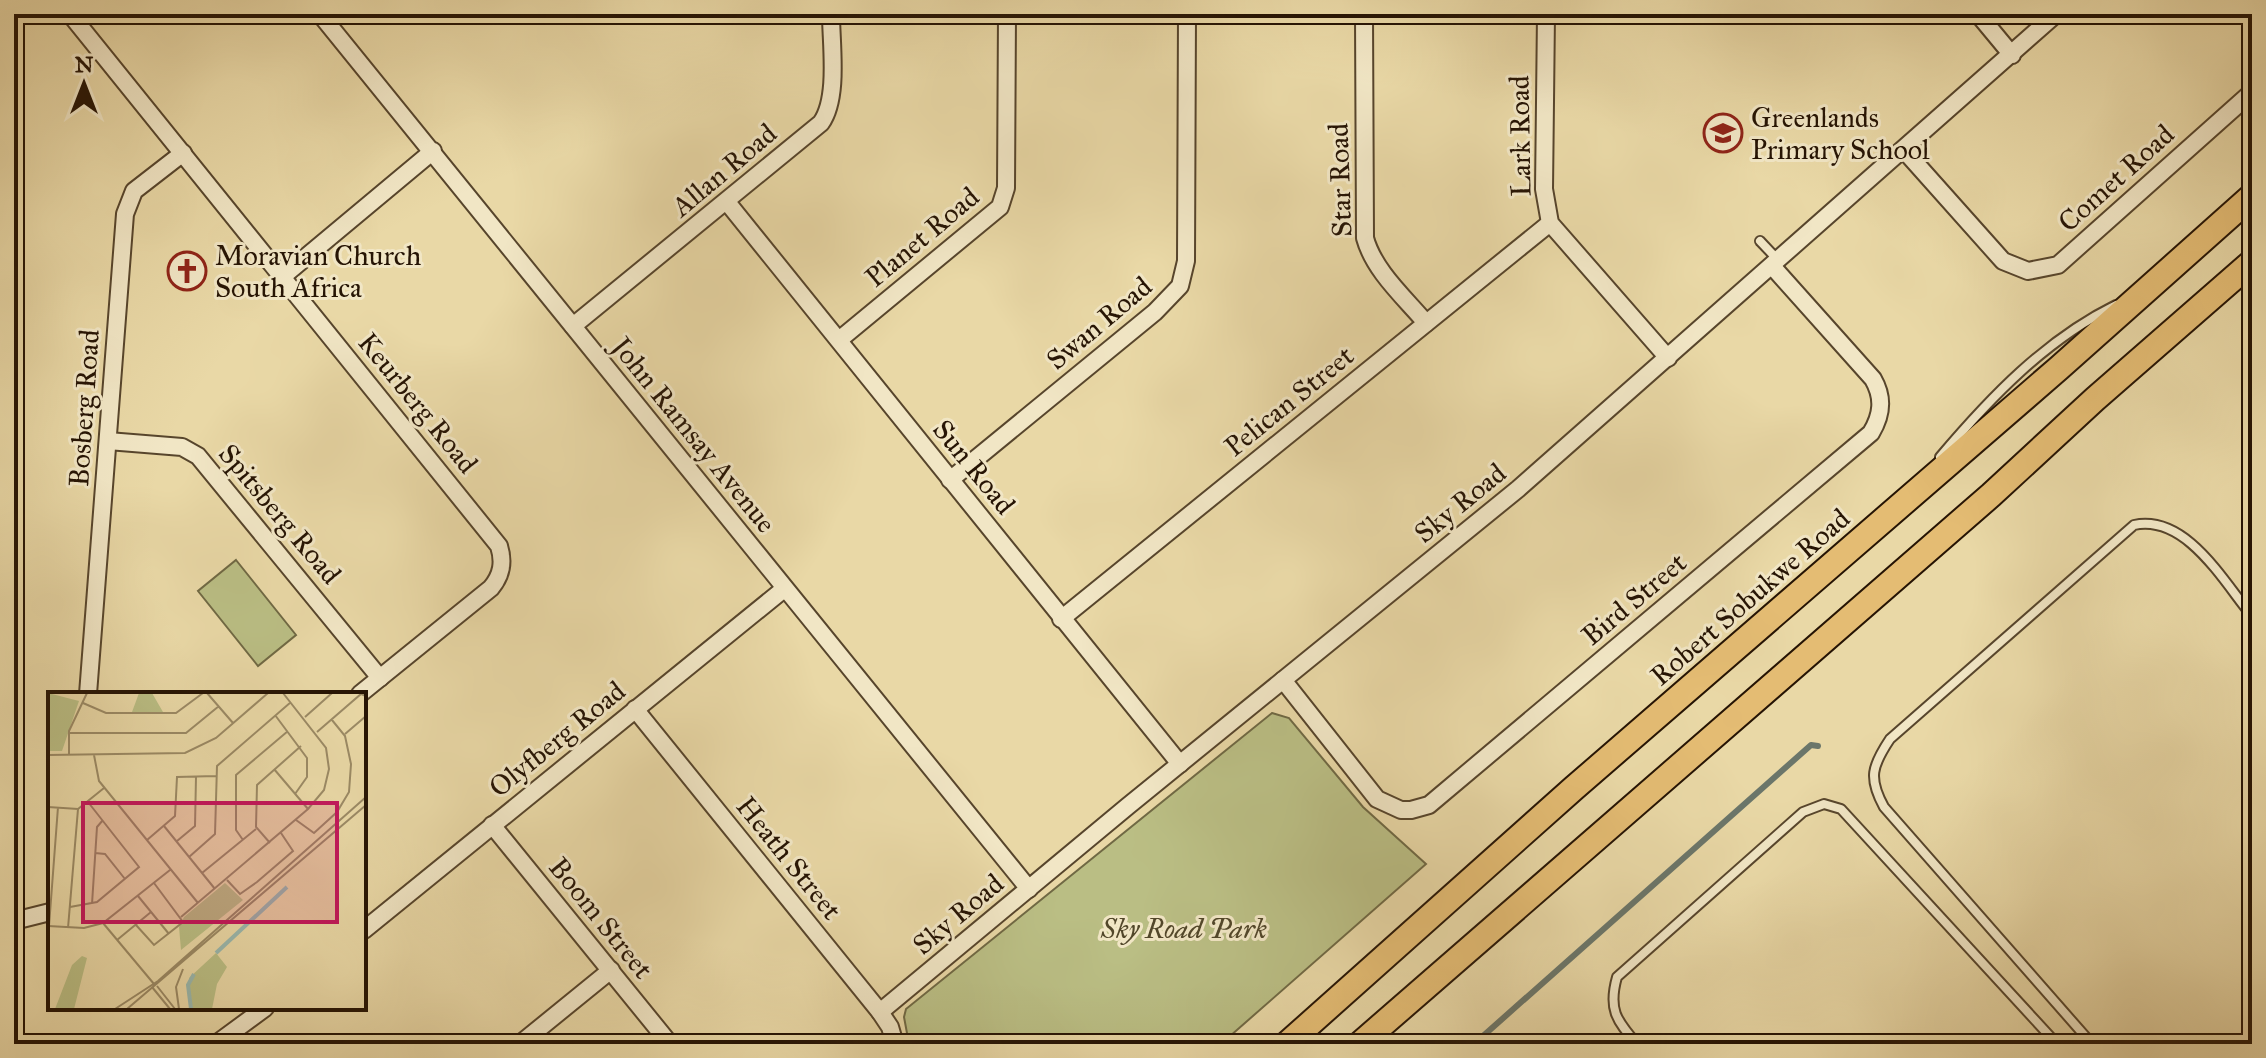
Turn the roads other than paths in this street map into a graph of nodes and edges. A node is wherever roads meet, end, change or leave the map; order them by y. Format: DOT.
graph roads {
  1 [pos="70,14"];
  2 [pos="320,14"];
  3 [pos="831,14"];
  4 [pos="1007,14"];
  5 [pos="1187,14"];
  6 [pos="1364,14"];
  7 [pos="1546,14"];
  8 [pos="1978,14"];
  9 [pos="2056,14"];
  10 [pos="2012,55"];
  11 [pos="2252,92"];
  12 [pos="1904,150"];
  13 [pos="433,151"];
  14 [pos="183,153"];
  15 [pos="2252,196"];
  16 [pos="727,202"];
  17 [pos="1550,223"];
  18 [pos="1760,241"];
  19 [pos="2252,262"];
  20 [pos="1775,263"];
  21 [pos="282,277"];
  22 [pos="1426,323"];
  23 [pos="573,326"];
  24 [pos="839,340"];
  25 [pos="1668,358"];
  26 [pos="108,441"];
  27 [pos="950,480"];
  28 [pos="784,589"];
  29 [pos="2252,616"];
  30 [pos="1061,619"];
  31 [pos="380,678"];
  32 [pos="1283,680"];
  33 [pos="88,692"];
  34 [pos="362,692"];
  35 [pos="635,709"];
  36 [pos="1180,764"];
  37 [pos="492,825"];
  38 [pos="1029,889"];
  39 [pos="48,912"];
  40 [pos="14,921"];
  41 [pos="370,925"];
  42 [pos="611,970"];
  43 [pos="262,1010"];
  44 [pos="880,1012"];
  45 [pos="216,1044"];
  46 [pos="520,1044"];
  47 [pos="670,1044"];
  48 [pos="895,1044"];
  49 [pos="1287,1044"];
  50 [pos="1360,1044"];
  51 [pos="1637,1044"];
  52 [pos="2057,1044"];
  53 [pos="2092,1044"];
  1 -- 14 [label="street, Keurberg Road"];
  2 -- 13 [label="street, John Ramsay Avenue"];
  3 -- 16 [label="street, Allan Road"];
  4 -- 24 [label="street, Planet Road"];
  5 -- 27 [label="street, Swan Road"];
  6 -- 22 [label="street, Star Road"];
  7 -- 17 [label="street, Lark Road"];
  8 -- 10 [label="street"];
  9 -- 10 [label="street, Sky Road"];
  10 -- 12 [label="street, Sky Road"];
  11 -- 12 [label="street, Comet Road"];
  12 -- 20 [label="street, Sky Road"];
  13 -- 21 [label="street"];
  13 -- 23 [label="street, John Ramsay Avenue"];
  14 -- 21 [label="street, Keurberg Road"];
  14 -- 26 [label="street, Bosberg Road"];
  15 -- 49 [label="main road, Robert Sobukwe Road"];
  16 -- 23 [label="street, Allan Road"];
  16 -- 24 [label="street, Sun Road"];
  17 -- 22 [label="street, Pelican Street"];
  17 -- 25 [label="street, Lark Road"];
  18 -- 20 [label="lane"];
  19 -- 50 [label="main road"];
  20 -- 25 [label="street, Sky Road"];
  20 -- 32 [label="street, Bird Street"];
  21 -- 31 [label="street, Keurberg Road"];
  22 -- 30 [label="street, Pelican Street"];
  23 -- 28 [label="street, John Ramsay Avenue"];
  24 -- 27 [label="street, Sun Road"];
  25 -- 32 [label="street, Sky Road"];
  26 -- 31 [label="street, Spitsberg Road"];
  26 -- 33 [label="street, Bosberg Road"];
  27 -- 30 [label="street, Sun Road"];
  28 -- 35 [label="street, Olyfberg Road"];
  28 -- 38 [label="street, John Ramsay Avenue"];
  29 -- 53 [label="lane"];
  30 -- 36 [label="street, Sun Road"];
  31 -- 34 [label="street, Keurberg Road"];
  32 -- 36 [label="street, Sky Road"];
  35 -- 37 [label="street, Olyfberg Road"];
  35 -- 44 [label="street, Heath Street"];
  36 -- 38 [label="street, Sky Road"];
  37 -- 41 [label="street, Olyfberg Road"];
  37 -- 42 [label="street, Boom Street"];
  38 -- 44 [label="street, Sky Road"];
  39 -- 40 [label="street"];
  42 -- 46 [label="street"];
  42 -- 47 [label="street, Boom Street"];
  43 -- 45 [label="street"];
  44 -- 48 [label="street, Heath Street"];
  51 -- 52 [label="lane"];
}
